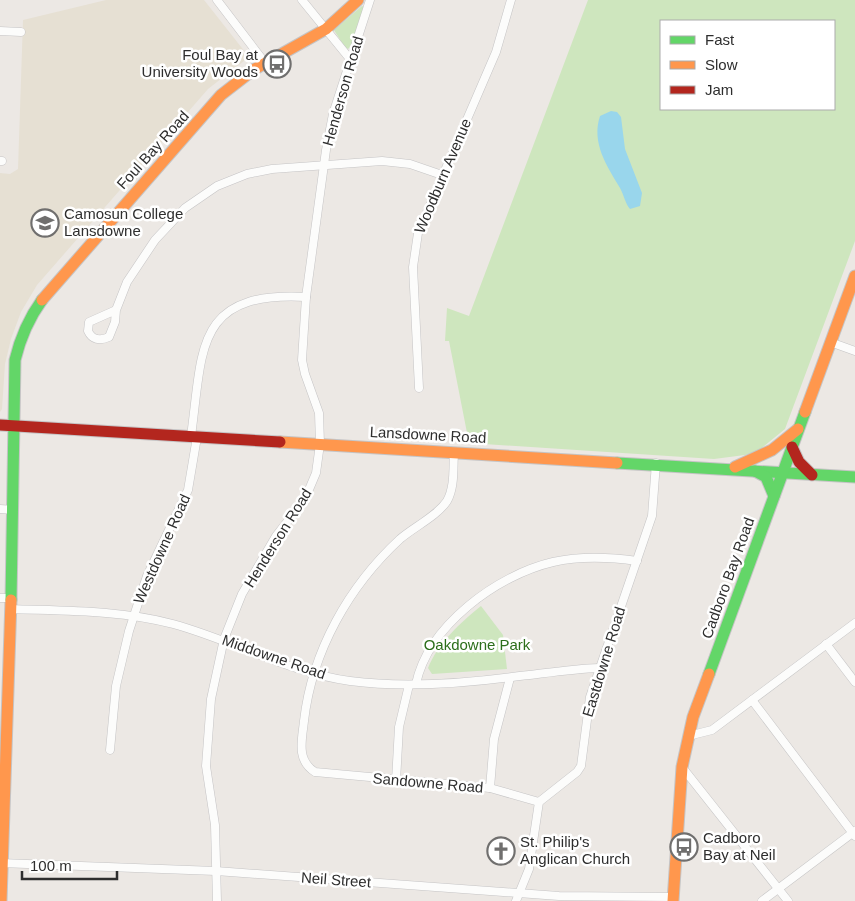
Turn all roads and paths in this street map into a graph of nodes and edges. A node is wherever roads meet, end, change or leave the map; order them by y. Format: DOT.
graph roads {
  1 [pos="217,0"];
  2 [pos="302,0"];
  3 [pos="358,0"];
  4 [pos="370,0"];
  5 [pos="511,0"];
  6 [pos="0,31"];
  7 [pos="326,31"];
  8 [pos="21,32"];
  9 [pos="350,59"];
  10 [pos="265,63"];
  11 [pos="324,166"];
  12 [pos="442,175"];
  13 [pos="855,276"];
  14 [pos="306,297"];
  15 [pos="116,310"];
  16 [pos="830,342"];
  17 [pos="855,351"];
  18 [pos="419,388"];
  19 [pos="0,425"];
  20 [pos="13,426"];
  21 [pos="799,428"];
  22 [pos="194,436"];
  23 [pos="320,444"];
  24 [pos="792,447"];
  25 [pos="454,452"];
  26 [pos="656,463"];
  27 [pos="732,468"];
  28 [pos="748,469"];
  29 [pos="783,473"];
  30 [pos="812,475"];
  31 [pos="855,477"];
  32 [pos="774,496"];
  33 [pos="0,509"];
  34 [pos="14,510"];
  35 [pos="637,561"];
  36 [pos="7,602"];
  37 [pos="133,616"];
  38 [pos="855,623"];
  39 [pos="224,639"];
  40 [pos="826,644"];
  41 [pos="599,668"];
  42 [pos="314,674"];
  43 [pos="510,678"];
  44 [pos="855,682"];
  45 [pos="412,685"];
  46 [pos="4,687"];
  47 [pos="752,700"];
  48 [pos="688,736"];
  49 [pos="110,750"];
  50 [pos="682,767"];
  51 [pos="3,775"];
  52 [pos="396,781"];
  53 [pos="490,788"];
  54 [pos="539,802"];
  55 [pos="854,834"];
  56 [pos="1,863"];
  57 [pos="216,871"];
  58 [pos="779,889"];
  59 [pos="518,897"];
  60 [pos="673,899"];
  61 [pos="1,901"];
  62 [pos="217,901"];
  63 [pos="762,901"];
  64 [pos="788,901"];
  1 -- 10 [label="street"];
  2 -- 7 [label="street"];
  3 -- 7 [label="main road, Foul Bay Road"];
  4 -- 9 [label="street, Henderson Road"];
  5 -- 12 [label="street, Woodburn Avenue"];
  6 -- 8 [label="street"];
  7 -- 9 [label="street"];
  7 -- 10 [label="main road, Foul Bay Road"];
  9 -- 11 [label="street, Henderson Road"];
  10 -- 20 [label="main road, Foul Bay Road"];
  11 -- 12 [label="street"];
  11 -- 14 [label="street, Henderson Road"];
  11 -- 15 [label="street"];
  12 -- 18 [label="street, Woodburn Avenue"];
  13 -- 16 [label="main road, Cadboro Bay Road"];
  14 -- 22 [label="street, Westdowne Road"];
  14 -- 23 [label="street, Henderson Road"];
  16 -- 17 [label="street"];
  16 -- 21 [label="main road, Cadboro Bay Road"];
  19 -- 20 [label="main road, Lansdowne Road"];
  20 -- 22 [label="main road, Lansdowne Road"];
  20 -- 34 [label="main road, Foul Bay Road"];
  21 -- 24 [label="main road, Cadboro Bay Road"];
  21 -- 27 [label="main road"];
  22 -- 23 [label="main road, Lansdowne Road"];
  22 -- 37 [label="street, Westdowne Road"];
  23 -- 25 [label="main road, Lansdowne Road"];
  23 -- 39 [label="street, Henderson Road"];
  24 -- 29 [label="main road, Cadboro Bay Road"];
  24 -- 30 [label="main road"];
  25 -- 26 [label="main road, Lansdowne Road"];
  25 -- 42 [label="street"];
  26 -- 27 [label="main road, Lansdowne Road"];
  26 -- 35 [label="street, Eastdowne Road"];
  27 -- 28 [label="main road, Lansdowne Road"];
  28 -- 29 [label="main road, Lansdowne Road"];
  28 -- 32 [label="main road"];
  29 -- 30 [label="main road, Lansdowne Road"];
  29 -- 32 [label="main road, Cadboro Bay Road"];
  30 -- 31 [label="main road, Lansdowne Road"];
  32 -- 48 [label="main road, Cadboro Bay Road"];
  33 -- 34 [label="street"];
  34 -- 36 [label="main road, Foul Bay Road"];
  35 -- 41 [label="street, Eastdowne Road"];
  35 -- 45 [label="street"];
  36 -- 37 [label="street, Middowne Road"];
  36 -- 46 [label="main road, Foul Bay Road"];
  37 -- 39 [label="street, Middowne Road"];
  37 -- 49 [label="street, Westdowne Road"];
  38 -- 40 [label="street"];
  39 -- 42 [label="street, Middowne Road"];
  39 -- 57 [label="street, Henderson Road"];
  40 -- 44 [label="street"];
  40 -- 47 [label="street"];
  41 -- 43 [label="street, Middowne Road"];
  41 -- 54 [label="street, Eastdowne Road"];
  42 -- 45 [label="street, Middowne Road"];
  42 -- 52 [label="street, Sandowne Road"];
  43 -- 45 [label="street, Middowne Road"];
  43 -- 53 [label="street"];
  45 -- 52 [label="street"];
  46 -- 51 [label="main road, Foul Bay Road"];
  47 -- 48 [label="street"];
  47 -- 55 [label="street"];
  48 -- 50 [label="main road, Cadboro Bay Road"];
  50 -- 58 [label="street"];
  50 -- 60 [label="main road, Cadboro Bay Road"];
  51 -- 56 [label="main road, Foul Bay Road"];
  52 -- 53 [label="street, Sandowne Road"];
  53 -- 54 [label="street, Sandowne Road"];
  54 -- 59 [label="street"];
  55 -- 58 [label="street"];
  56 -- 57 [label="street, Neil Street"];
  56 -- 61 [label="main road, Foul Bay Road"];
  57 -- 59 [label="street, Neil Street"];
  57 -- 62 [label="street, Henderson Road"];
  58 -- 63 [label="street"];
  58 -- 64 [label="street"];
  59 -- 60 [label="street, Neil Street"];
}
